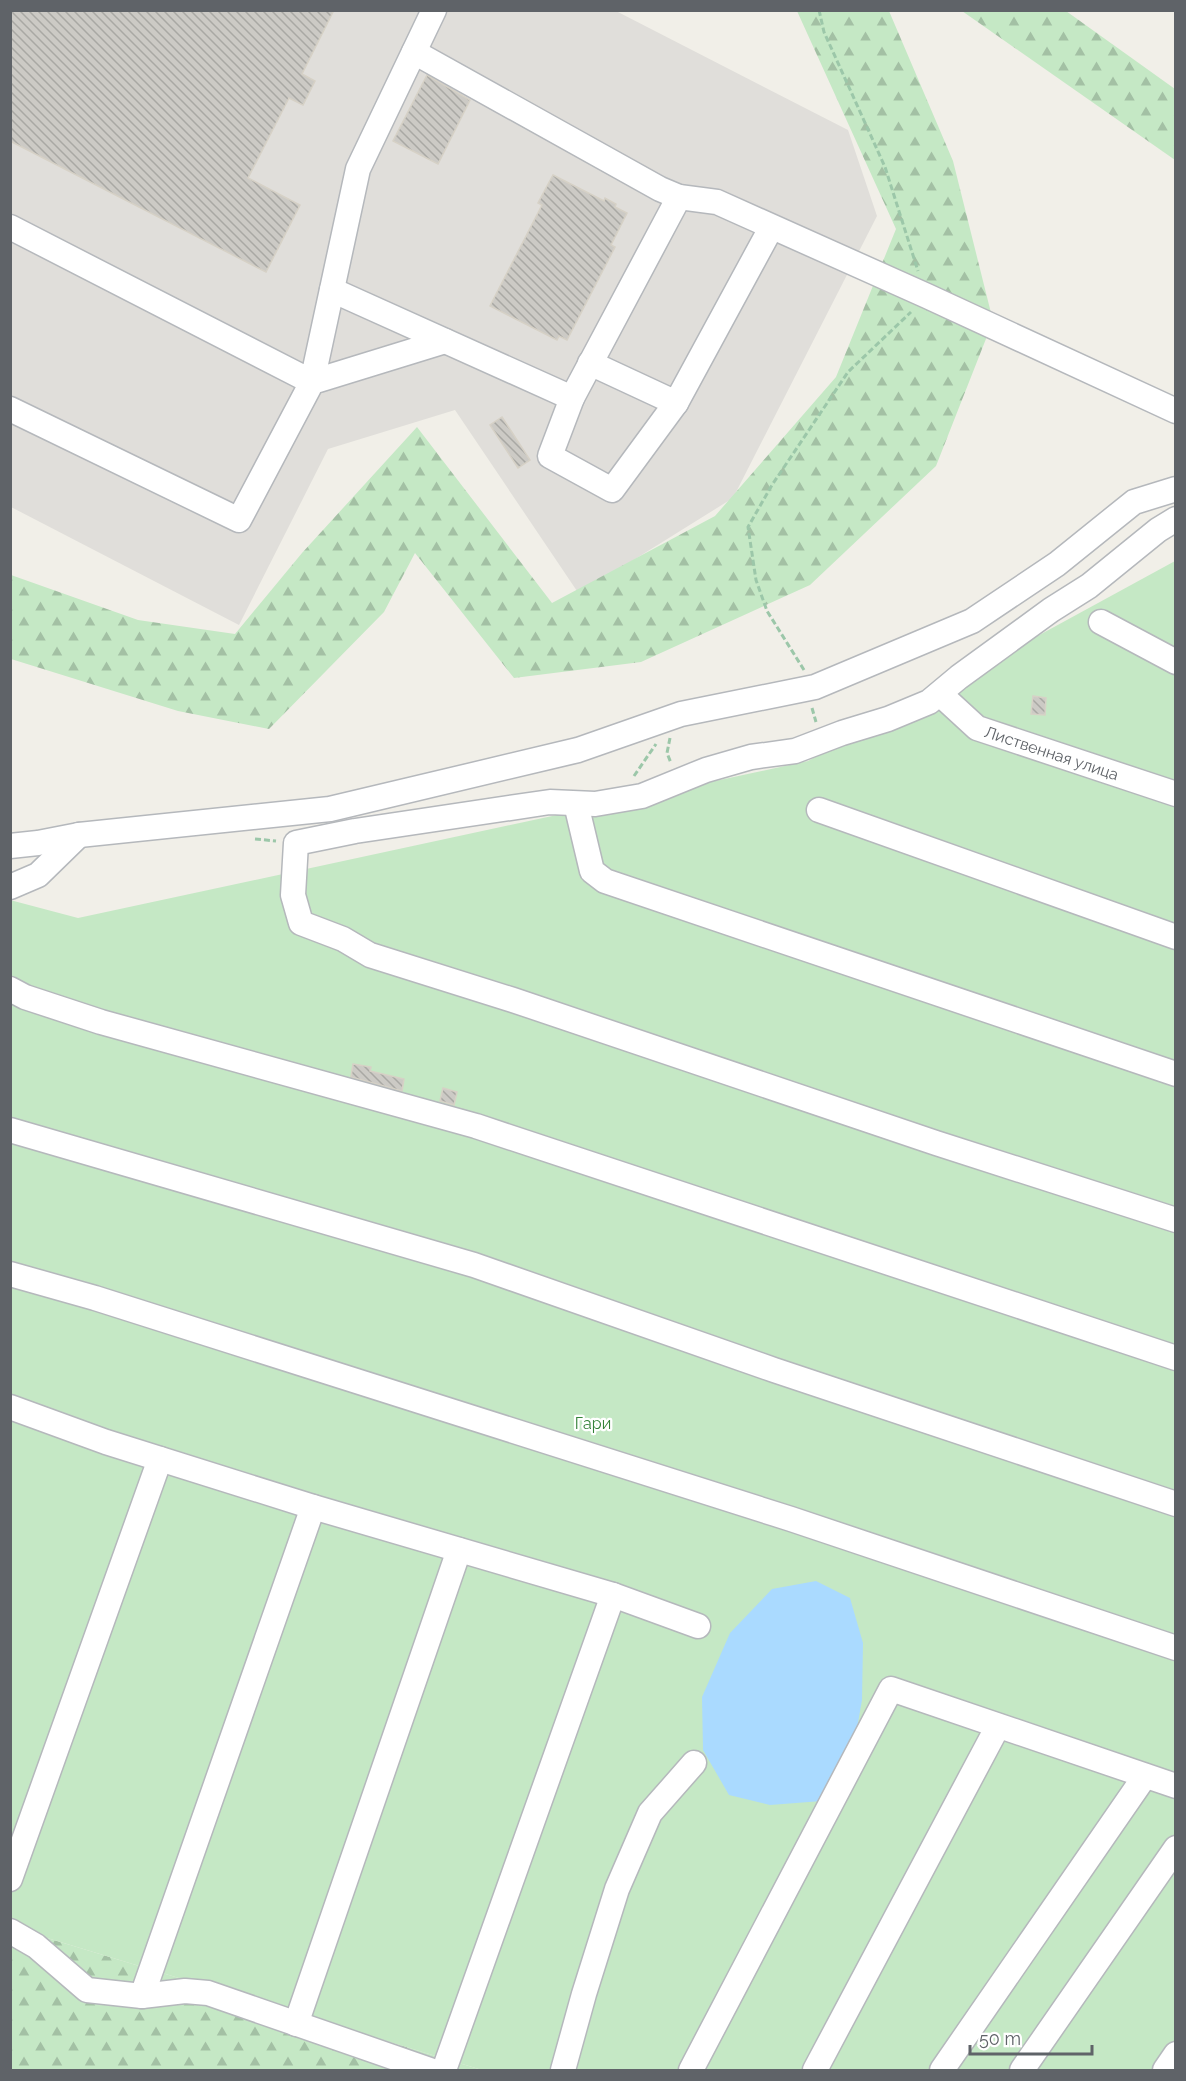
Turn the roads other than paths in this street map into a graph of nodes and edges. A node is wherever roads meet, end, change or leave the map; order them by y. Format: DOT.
graph roads {
  1 [pos="434,10"];
  2 [pos="414,52"];
  3 [pos="679,197"];
  4 [pos="10,227"];
  5 [pos="771,228"];
  6 [pos="332,290"];
  7 [pos="445,341"];
  8 [pos="590,363"];
  9 [pos="312,382"];
  10 [pos="572,398"];
  11 [pos="676,403"];
  12 [pos="10,409"];
  13 [pos="1176,411"];
  14 [pos="1176,489"];
  15 [pos="1176,519"];
  16 [pos="1101,622"];
  17 [pos="1176,662"];
  18 [pos="940,694"];
  19 [pos="1176,794"];
  20 [pos="577,808"];
  21 [pos="819,810"];
  22 [pos="79,835"];
  23 [pos="10,846"];
  24 [pos="10,887"];
  25 [pos="1176,937"];
  26 [pos="10,989"];
  27 [pos="1176,1074"];
  28 [pos="10,1130"];
  29 [pos="1176,1220"];
  30 [pos="10,1274"];
  31 [pos="1176,1358"];
  32 [pos="10,1407"];
  33 [pos="160,1459"];
  34 [pos="1176,1504"];
  35 [pos="313,1507"];
  36 [pos="459,1550"];
  37 [pos="613,1595"];
  38 [pos="698,1626"];
  39 [pos="1176,1648"];
  40 [pos="998,1725"];
  41 [pos="694,1763"];
  42 [pos="1145,1776"];
  43 [pos="1176,1786"];
  44 [pos="1176,1848"];
  45 [pos="10,1879"];
  46 [pos="10,1930"];
  47 [pos="142,1996"];
  48 [pos="296,2024"];
  49 [pos="1176,2054"];
  50 [pos="430,2070"];
  51 [pos="444,2070"];
  52 [pos="563,2070"];
  53 [pos="691,2070"];
  54 [pos="815,2070"];
  55 [pos="942,2070"];
  56 [pos="1022,2070"];
  57 [pos="1165,2070"];
  1 -- 2 [label="lane"];
  2 -- 3 [label="lane"];
  2 -- 6 [label="lane"];
  3 -- 5 [label="lane"];
  3 -- 8 [label="lane"];
  4 -- 9 [label="lane"];
  5 -- 11 [label="lane"];
  5 -- 13 [label="lane"];
  6 -- 7 [label="lane"];
  6 -- 9 [label="lane"];
  7 -- 9 [label="lane"];
  7 -- 10 [label="lane"];
  8 -- 10 [label="lane"];
  8 -- 11 [label="lane"];
  9 -- 12 [label="lane"];
  10 -- 11 [label="lane"];
  14 -- 22 [label="lane"];
  15 -- 18 [label="lane"];
  16 -- 17 [label="lane"];
  18 -- 19 [label="lane, Лиственная улица"];
  18 -- 29 [label="lane"];
  20 -- 27 [label="lane"];
  21 -- 25 [label="lane"];
  22 -- 23 [label="lane"];
  22 -- 24 [label="lane"];
  26 -- 31 [label="lane"];
  28 -- 34 [label="lane"];
  30 -- 39 [label="lane"];
  32 -- 33 [label="lane"];
  33 -- 35 [label="lane"];
  33 -- 45 [label="lane"];
  35 -- 36 [label="lane"];
  35 -- 47 [label="lane"];
  36 -- 37 [label="lane"];
  36 -- 48 [label="lane"];
  37 -- 38 [label="lane"];
  37 -- 51 [label="lane"];
  40 -- 42 [label="lane"];
  40 -- 53 [label="lane"];
  40 -- 54 [label="lane"];
  41 -- 52 [label="lane"];
  42 -- 43 [label="lane"];
  42 -- 55 [label="lane"];
  44 -- 56 [label="lane"];
  46 -- 47 [label="lane"];
  47 -- 48 [label="lane"];
  48 -- 50 [label="lane"];
  49 -- 57 [label="lane"];
}
